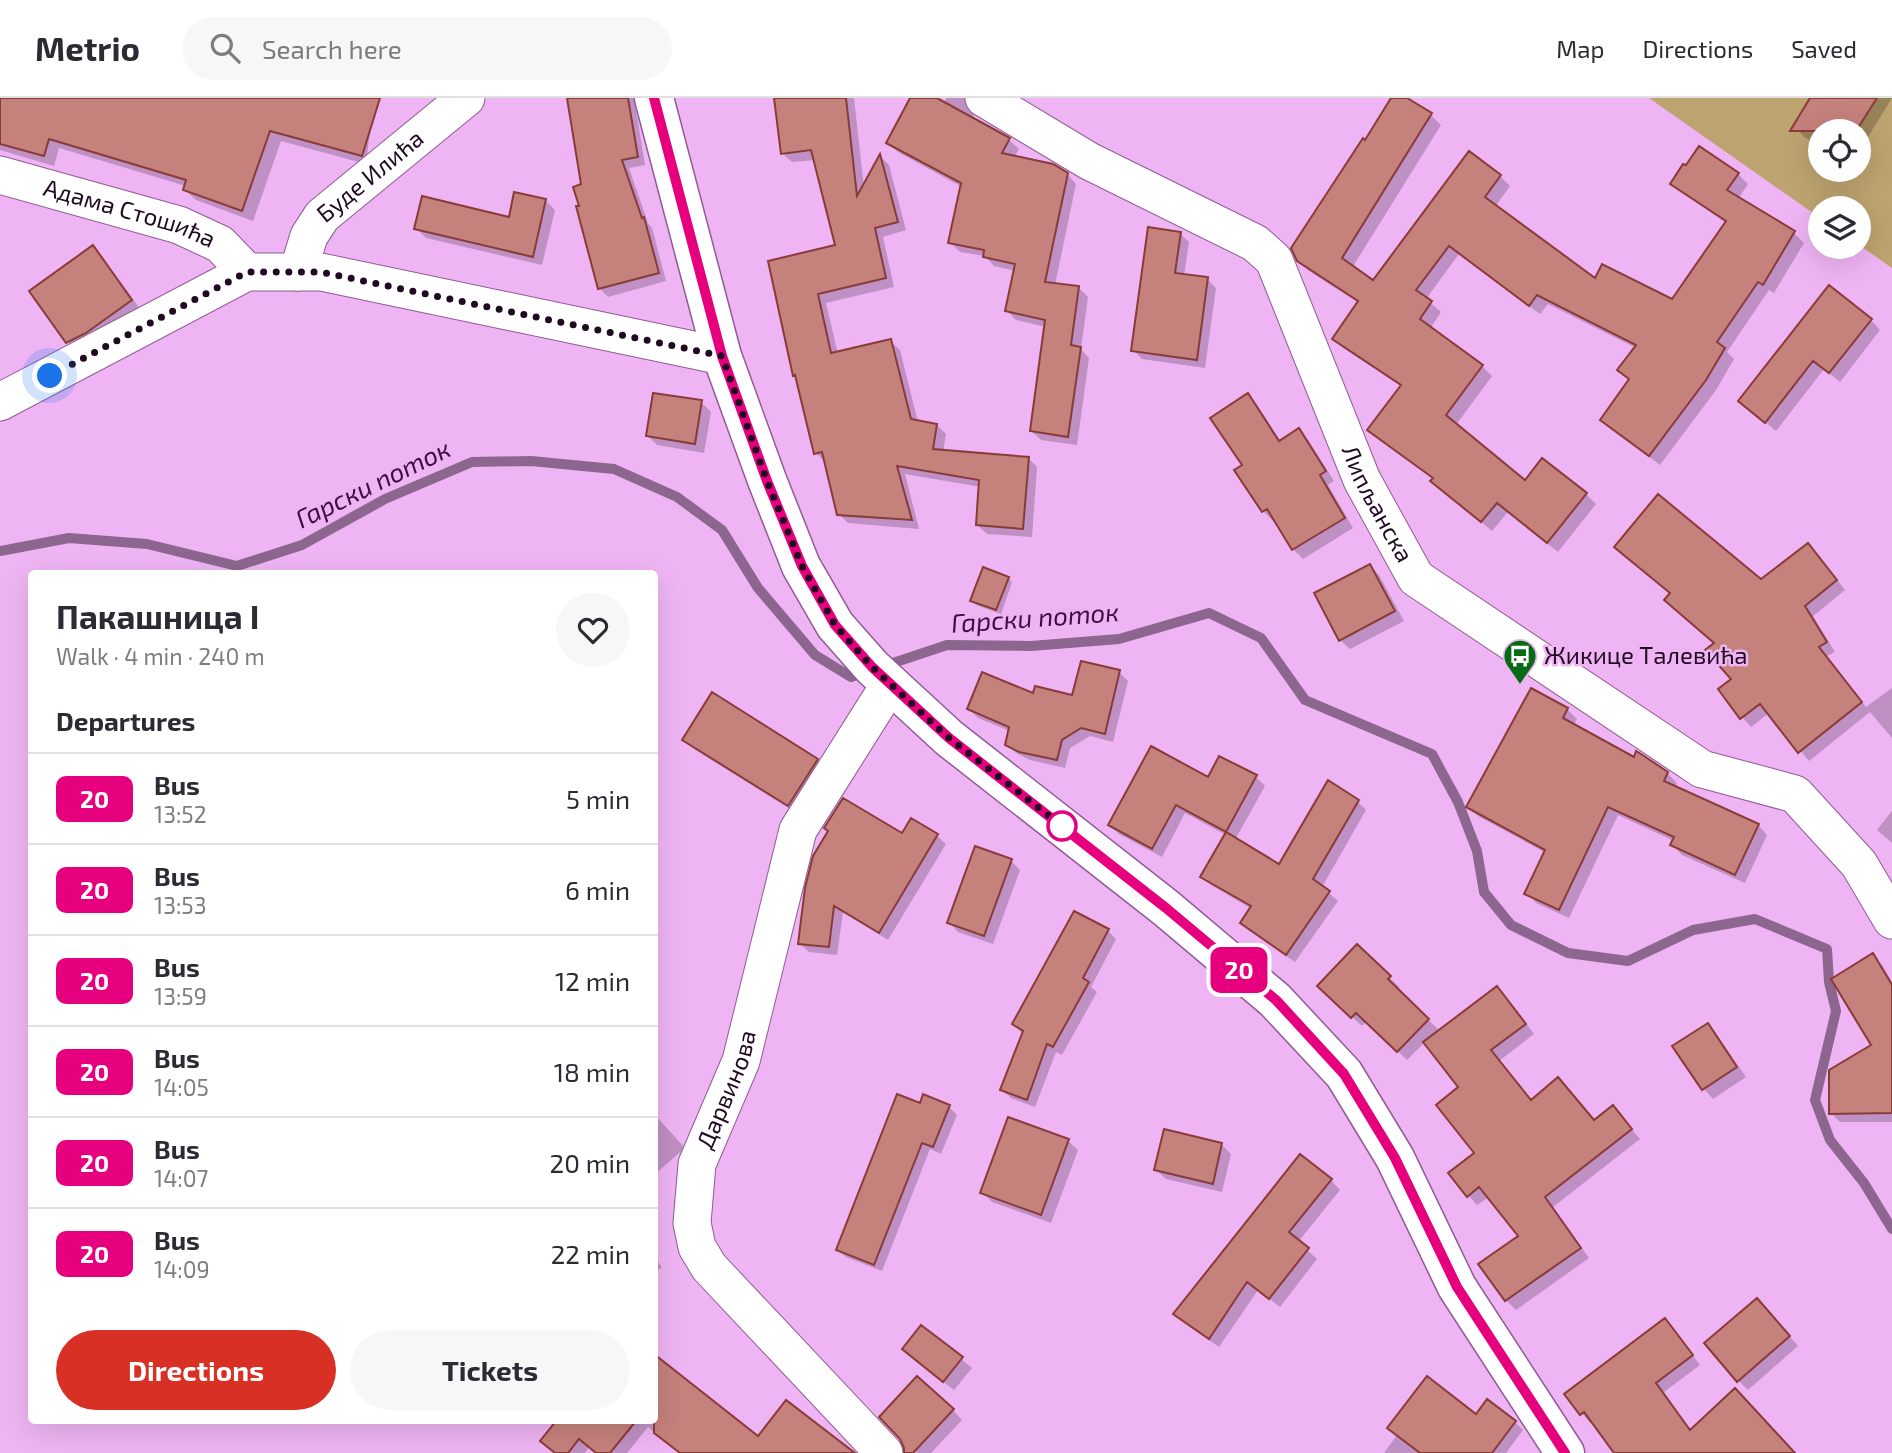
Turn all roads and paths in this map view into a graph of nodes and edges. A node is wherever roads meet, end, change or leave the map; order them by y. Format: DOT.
graph roads {
  1 [pos="466,98"];
  2 [pos="654,98"];
  3 [pos="984,98"];
  4 [pos="0,175"];
  5 [pos="247,272"];
  6 [pos="298,272"];
  7 [pos="722,356"];
  8 [pos="0,402"];
  9 [pos="900,694"];
  10 [pos="1892,920"];
  11 [pos="884,1453"];
  12 [pos="1565,1453"];
  1 -- 6 [label="street, Буде Илића"];
  2 -- 7 [label="street"];
  3 -- 10 [label="street, Липљанска"];
  4 -- 5 [label="street, Адама Стошића"];
  5 -- 6 [label="street"];
  5 -- 8 [label="street"];
  6 -- 7 [label="street"];
  7 -- 9 [label="street"];
  9 -- 11 [label="street, Дарвинова"];
  9 -- 12 [label="street"];
}
